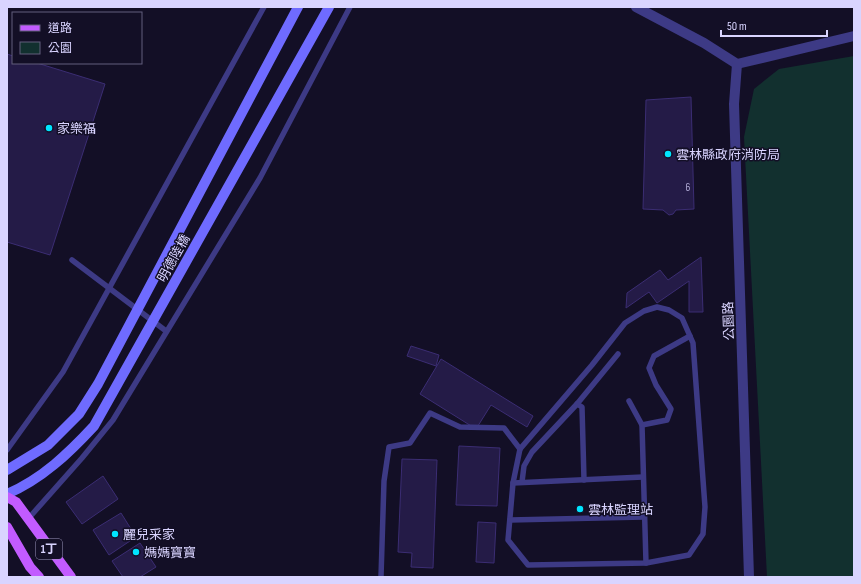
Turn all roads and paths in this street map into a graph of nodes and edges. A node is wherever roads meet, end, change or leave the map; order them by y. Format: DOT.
graph roads {
  1 [pos="264,7"];
  2 [pos="298,7"];
  3 [pos="329,7"];
  4 [pos="350,7"];
  5 [pos="636,7"];
  6 [pos="854,36"];
  7 [pos="737,64"];
  8 [pos="72,260"];
  9 [pos="109,287"];
  10 [pos="166,330"];
  11 [pos="690,336"];
  12 [pos="618,354"];
  13 [pos="629,401"];
  14 [pos="577,404"];
  15 [pos="642,425"];
  16 [pos="520,449"];
  17 [pos="7,450"];
  18 [pos="7,470"];
  19 [pos="643,477"];
  20 [pos="584,480"];
  21 [pos="522,482"];
  22 [pos="512,483"];
  23 [pos="7,494"];
  24 [pos="7,497"];
  25 [pos="644,517"];
  26 [pos="28,519"];
  27 [pos="510,520"];
  28 [pos="7,526"];
  29 [pos="646,563"];
  30 [pos="38,577"];
  31 [pos="71,577"];
  32 [pos="382,577"];
  33 [pos="749,577"];
  1 -- 9 [label="lane"];
  2 -- 18 [label="main road, 明德陸橋"];
  3 -- 23 [label="main road, 明德陸橋"];
  4 -- 10 [label="lane"];
  5 -- 7 [label="street"];
  6 -- 7 [label="street"];
  7 -- 33 [label="street, 公園路"];
  8 -- 9 [label="lane"];
  9 -- 10 [label="lane"];
  9 -- 17 [label="lane"];
  10 -- 26 [label="lane"];
  11 -- 15 [label="lane"];
  11 -- 16 [label="lane"];
  11 -- 29 [label="lane"];
  12 -- 14 [label="lane"];
  13 -- 15 [label="lane"];
  14 -- 20 [label="lane"];
  14 -- 21 [label="lane"];
  15 -- 19 [label="lane"];
  16 -- 22 [label="lane"];
  16 -- 32 [label="lane"];
  19 -- 20 [label="lane"];
  19 -- 25 [label="lane"];
  20 -- 21 [label="lane"];
  21 -- 22 [label="lane"];
  22 -- 27 [label="lane"];
  24 -- 26 [label="main road, 1丁"];
  25 -- 27 [label="lane"];
  25 -- 29 [label="lane"];
  26 -- 31 [label="main road, 1丁"];
  27 -- 29 [label="lane"];
  28 -- 30 [label="main road, 1丁"];
}
